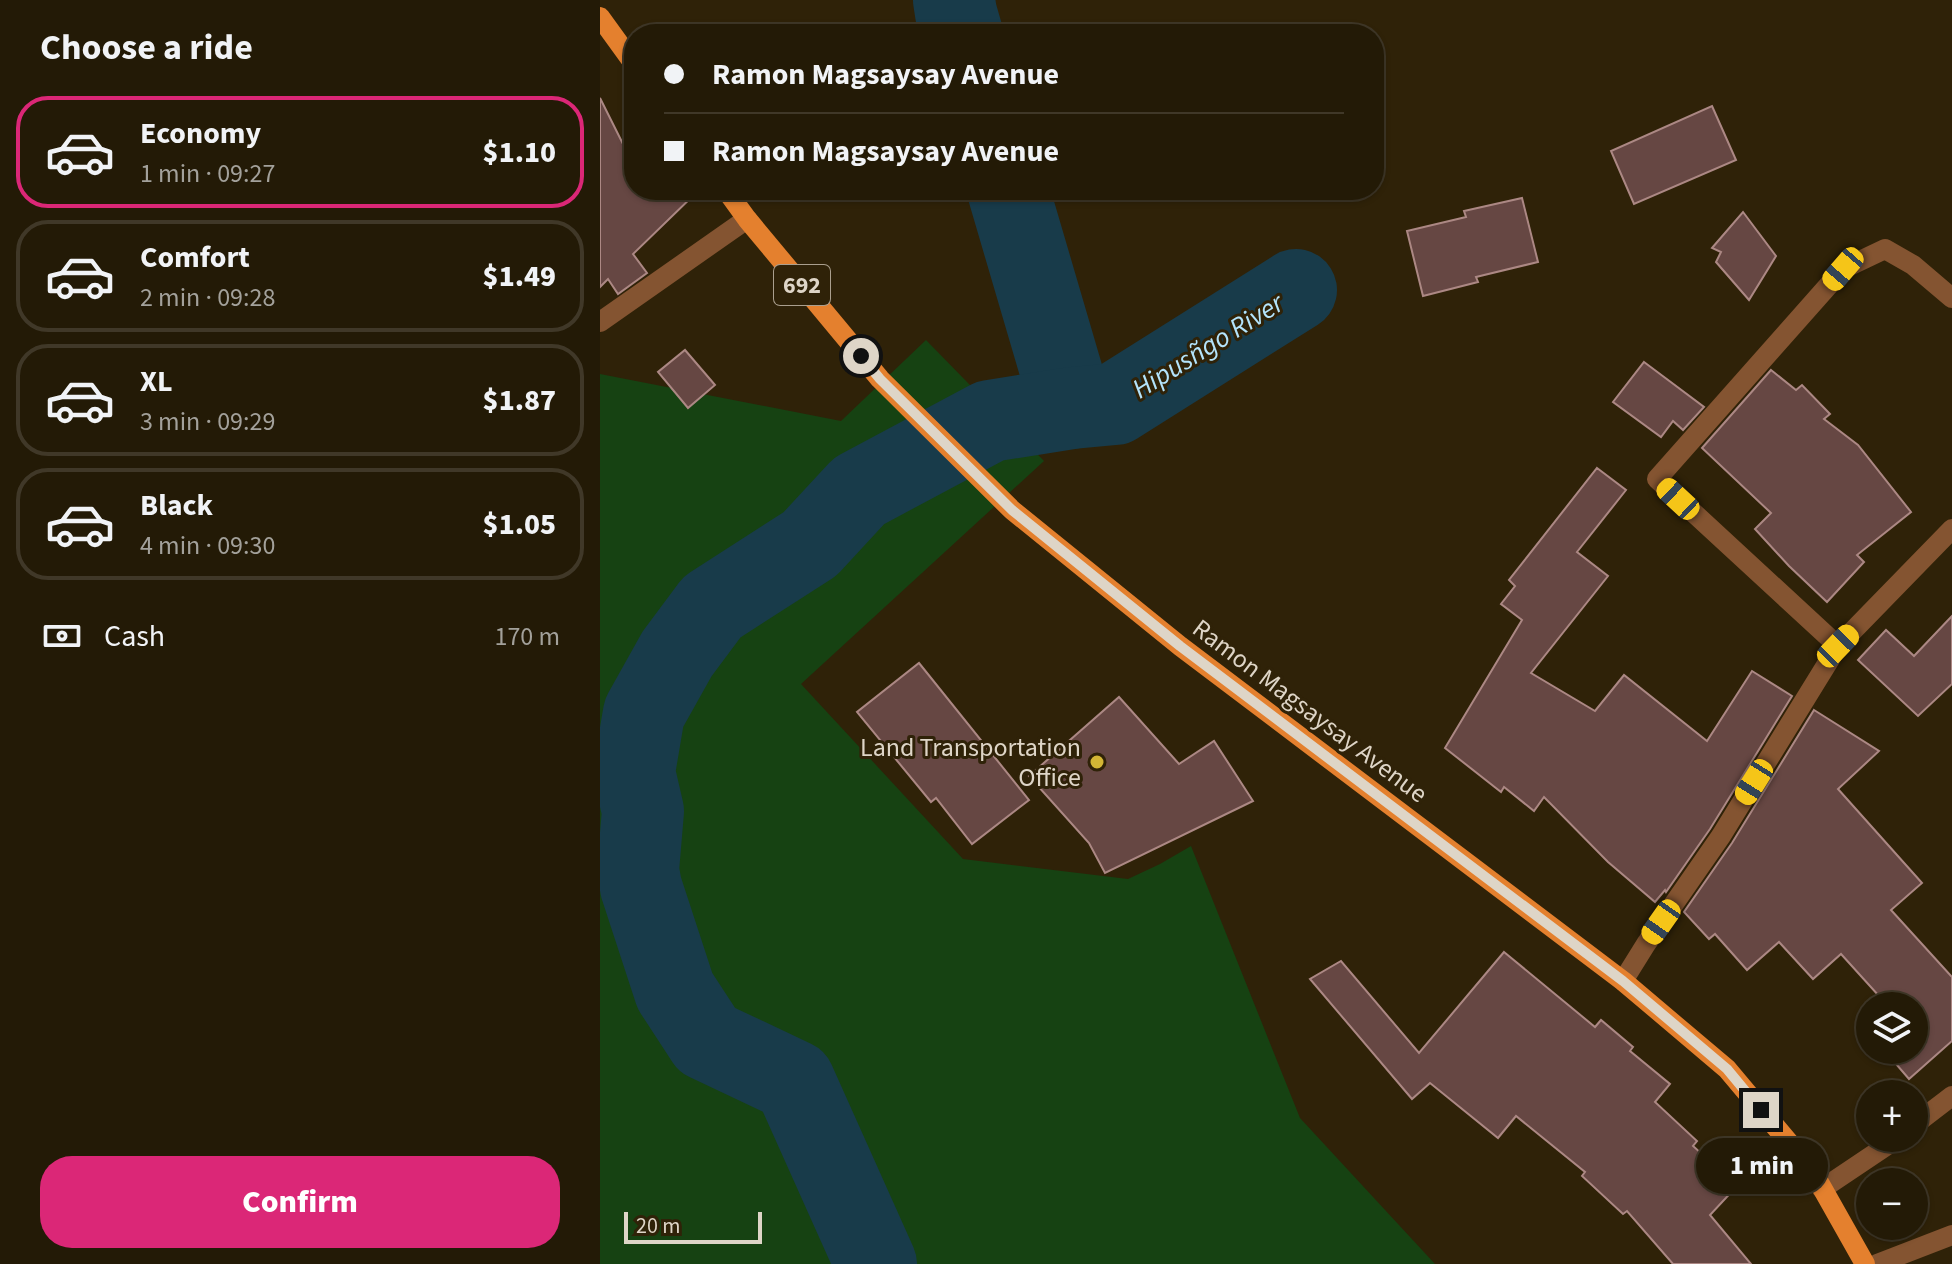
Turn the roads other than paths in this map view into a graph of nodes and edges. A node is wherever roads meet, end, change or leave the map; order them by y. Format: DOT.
graph roads {
  1 [pos="600,17"];
  2 [pos="624,50"];
  3 [pos="733,200"];
  4 [pos="747,219"];
  5 [pos="1952,298"];
  6 [pos="600,322"];
  7 [pos="1952,529"];
  8 [pos="1838,646"];
  9 [pos="1623,981"];
  10 [pos="1952,1096"];
  11 [pos="1928,1114"];
  12 [pos="1877,1152"];
  13 [pos="1822,1189"];
  14 [pos="1952,1235"];
  15 [pos="1865,1264"];
  16 [pos="1877,1264"];
  1 -- 2 [label="main road"];
  3 -- 4 [label="main road, Ramon Magsaysay Avenue / 692"];
  4 -- 6 [label="street"];
  4 -- 9 [label="main road, Ramon Magsaysay Avenue / 692"];
  5 -- 8 [label="street"];
  7 -- 8 [label="street"];
  8 -- 9 [label="street"];
  9 -- 13 [label="main road, Ramon Magsaysay Avenue / 692"];
  10 -- 11 [label="street"];
  12 -- 13 [label="street"];
  13 -- 15 [label="main road, Ramon Magsaysay Avenue / 692"];
  14 -- 16 [label="street"];
}
